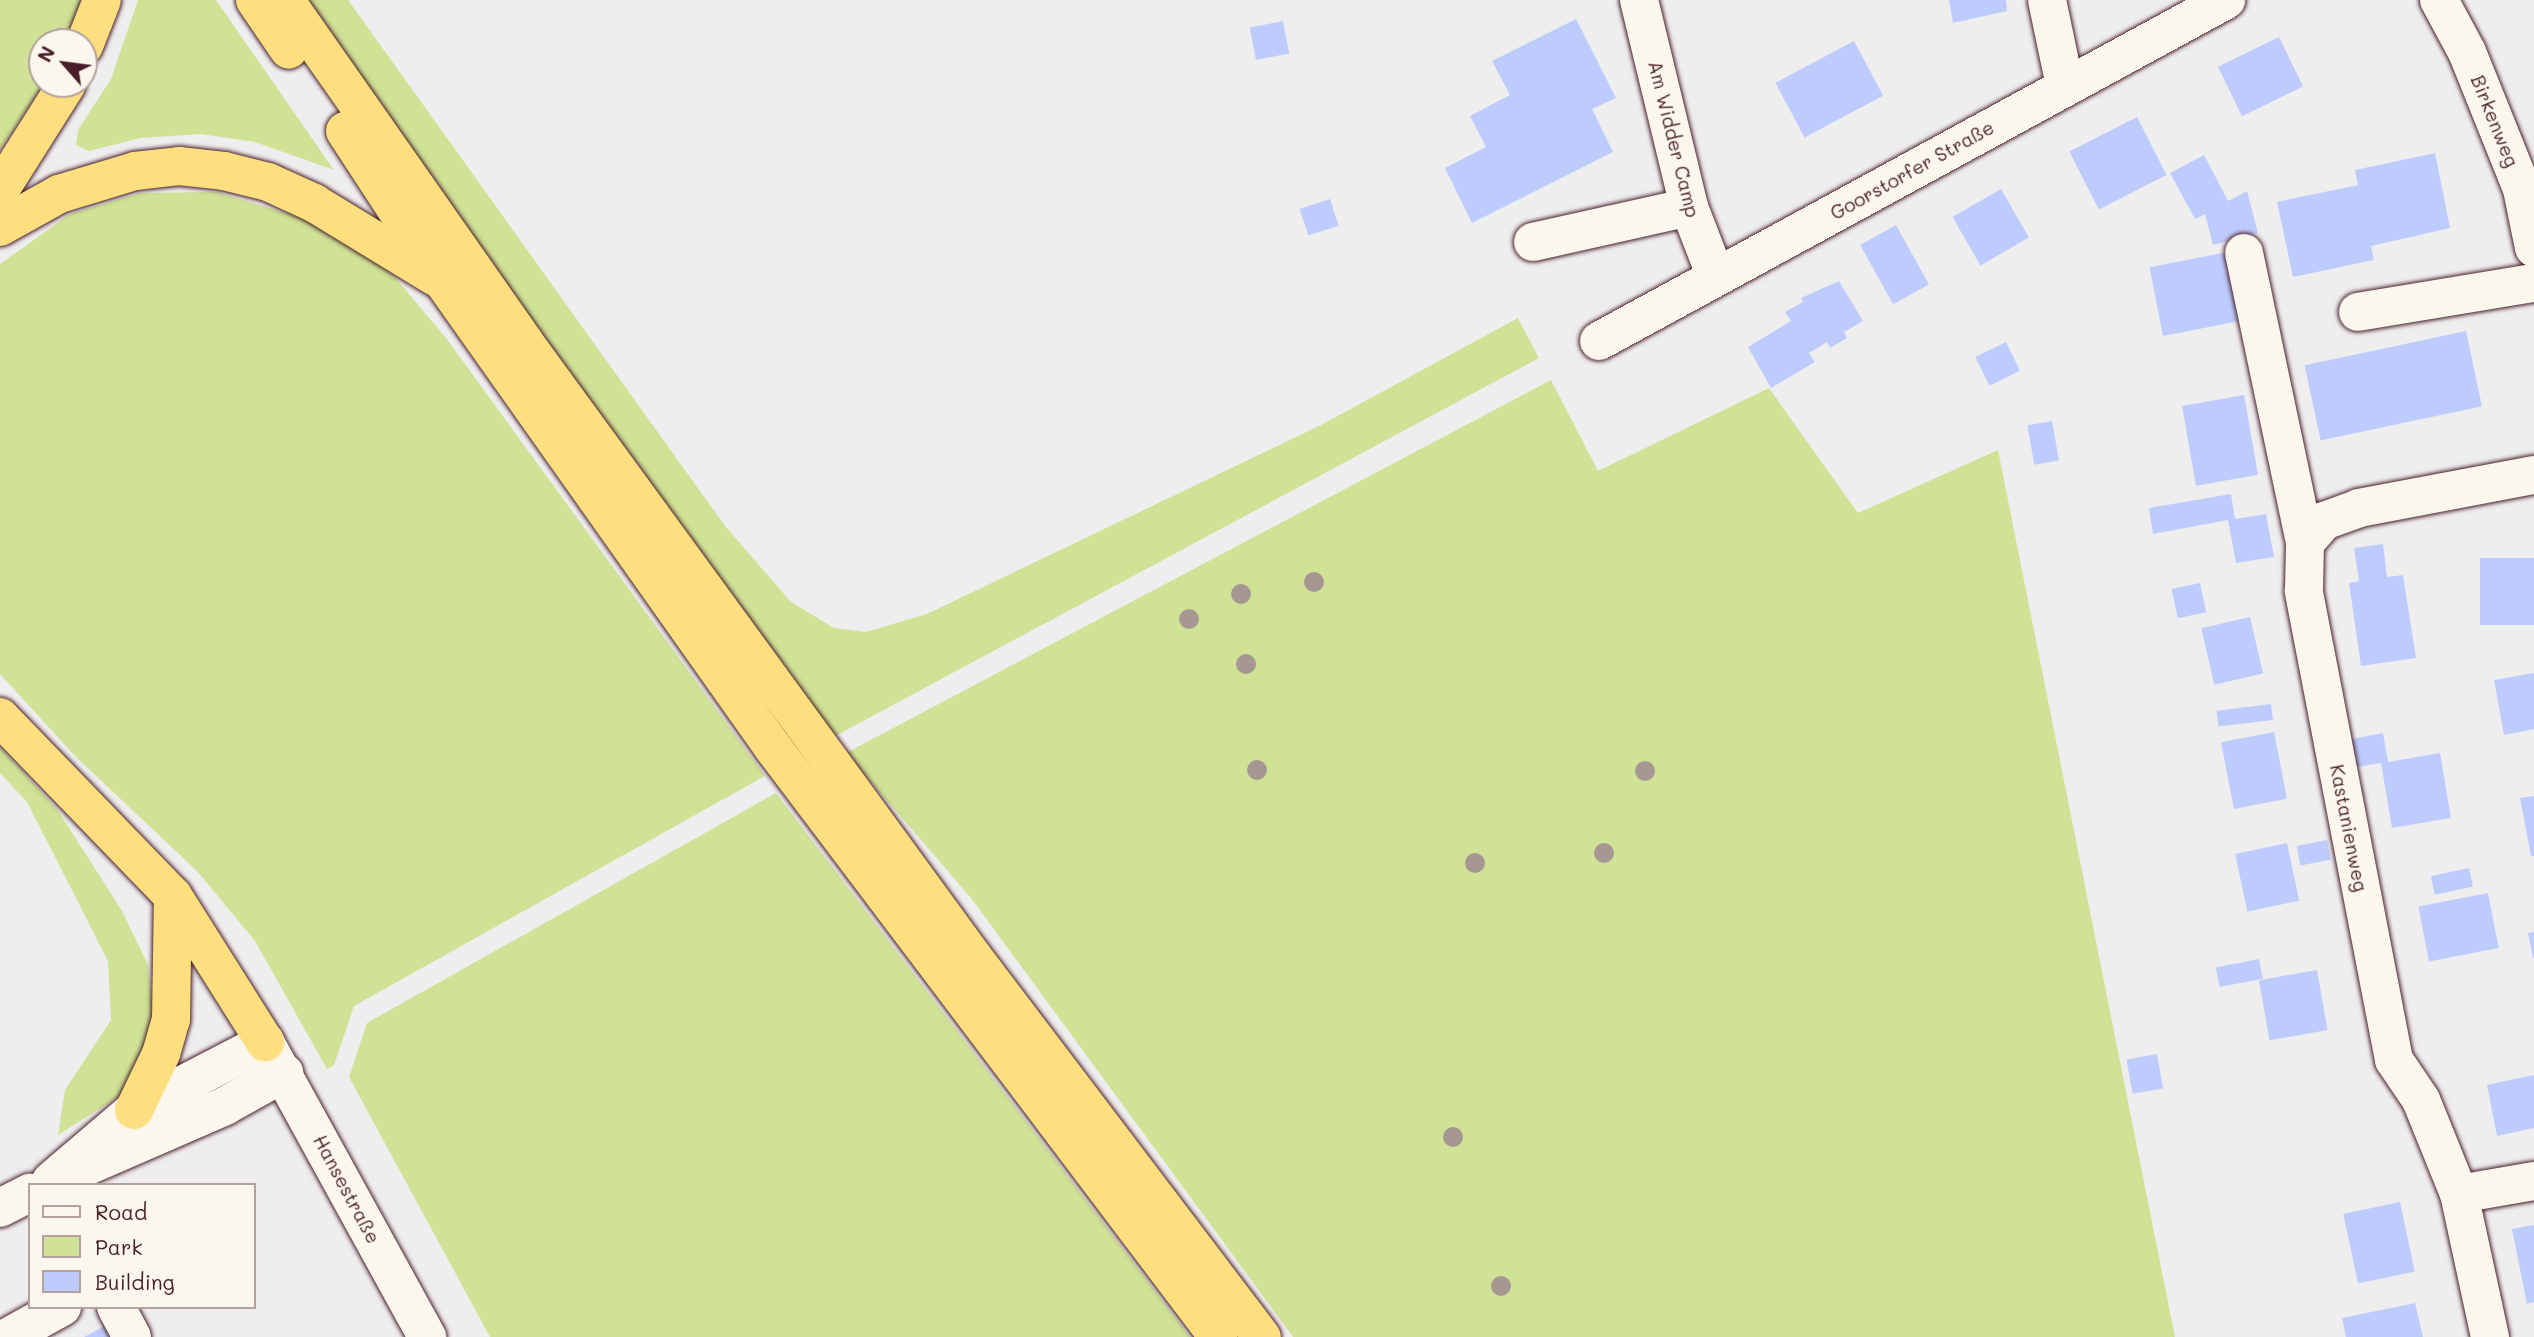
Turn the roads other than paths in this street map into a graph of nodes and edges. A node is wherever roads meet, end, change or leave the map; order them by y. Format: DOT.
graph roads {
  1 [pos="102,0"];
  2 [pos="255,0"];
  3 [pos="285,0"];
  4 [pos="1639,0"];
  5 [pos="2048,0"];
  6 [pos="2439,0"];
  7 [pos="2223,1"];
  8 [pos="91,28"];
  9 [pos="2065,86"];
  10 [pos="58,98"];
  11 [pos="0,190"];
  12 [pos="1689,207"];
  13 [pos="0,227"];
  14 [pos="1533,242"];
  15 [pos="2534,248"];
  16 [pos="2244,253"];
  17 [pos="1716,277"];
  18 [pos="444,283"];
  19 [pos="2534,283"];
  20 [pos="2358,312"];
  21 [pos="1599,341"];
  22 [pos="2534,475"];
  23 [pos="2305,543"];
  24 [pos="0,717"];
  25 [pos="173,895"];
  26 [pos="275,1058"];
  27 [pos="134,1110"];
  28 [pos="2534,1181"];
  29 [pos="46,1183"];
  30 [pos="49,1183"];
  31 [pos="28,1193"];
  32 [pos="2459,1194"];
  33 [pos="0,1208"];
  34 [pos="58,1309"];
  35 [pos="117,1309"];
  36 [pos="8,1337"];
  37 [pos="132,1337"];
  38 [pos="427,1337"];
  39 [pos="1218,1337"];
  40 [pos="1262,1337"];
  41 [pos="2490,1337"];
  1 -- 8 [label="highway"];
  2 -- 18 [label="highway"];
  3 -- 40 [label="highway"];
  4 -- 12 [label="street, Am Widder Camp"];
  5 -- 9 [label="street"];
  6 -- 15 [label="street, Birkenweg"];
  7 -- 9 [label="street, Goorstorfer Straße"];
  9 -- 17 [label="street, Goorstorfer Straße"];
  10 -- 11 [label="highway"];
  12 -- 14 [label="street"];
  12 -- 17 [label="street, Am Widder Camp"];
  13 -- 18 [label="highway"];
  16 -- 23 [label="street, Kastanienweg"];
  17 -- 21 [label="street, Goorstorfer Straße"];
  18 -- 39 [label="highway"];
  19 -- 20 [label="street"];
  22 -- 23 [label="street"];
  23 -- 32 [label="street, Kastanienweg"];
  24 -- 25 [label="highway"];
  25 -- 26 [label="highway"];
  25 -- 27 [label="highway"];
  26 -- 27 [label="street"];
  26 -- 30 [label="street"];
  26 -- 38 [label="street, Hansestraße"];
  27 -- 29 [label="street"];
  28 -- 32 [label="street"];
  31 -- 33 [label="street"];
  32 -- 41 [label="street, Kastanienweg"];
  34 -- 36 [label="street"];
  35 -- 37 [label="street"];
}
